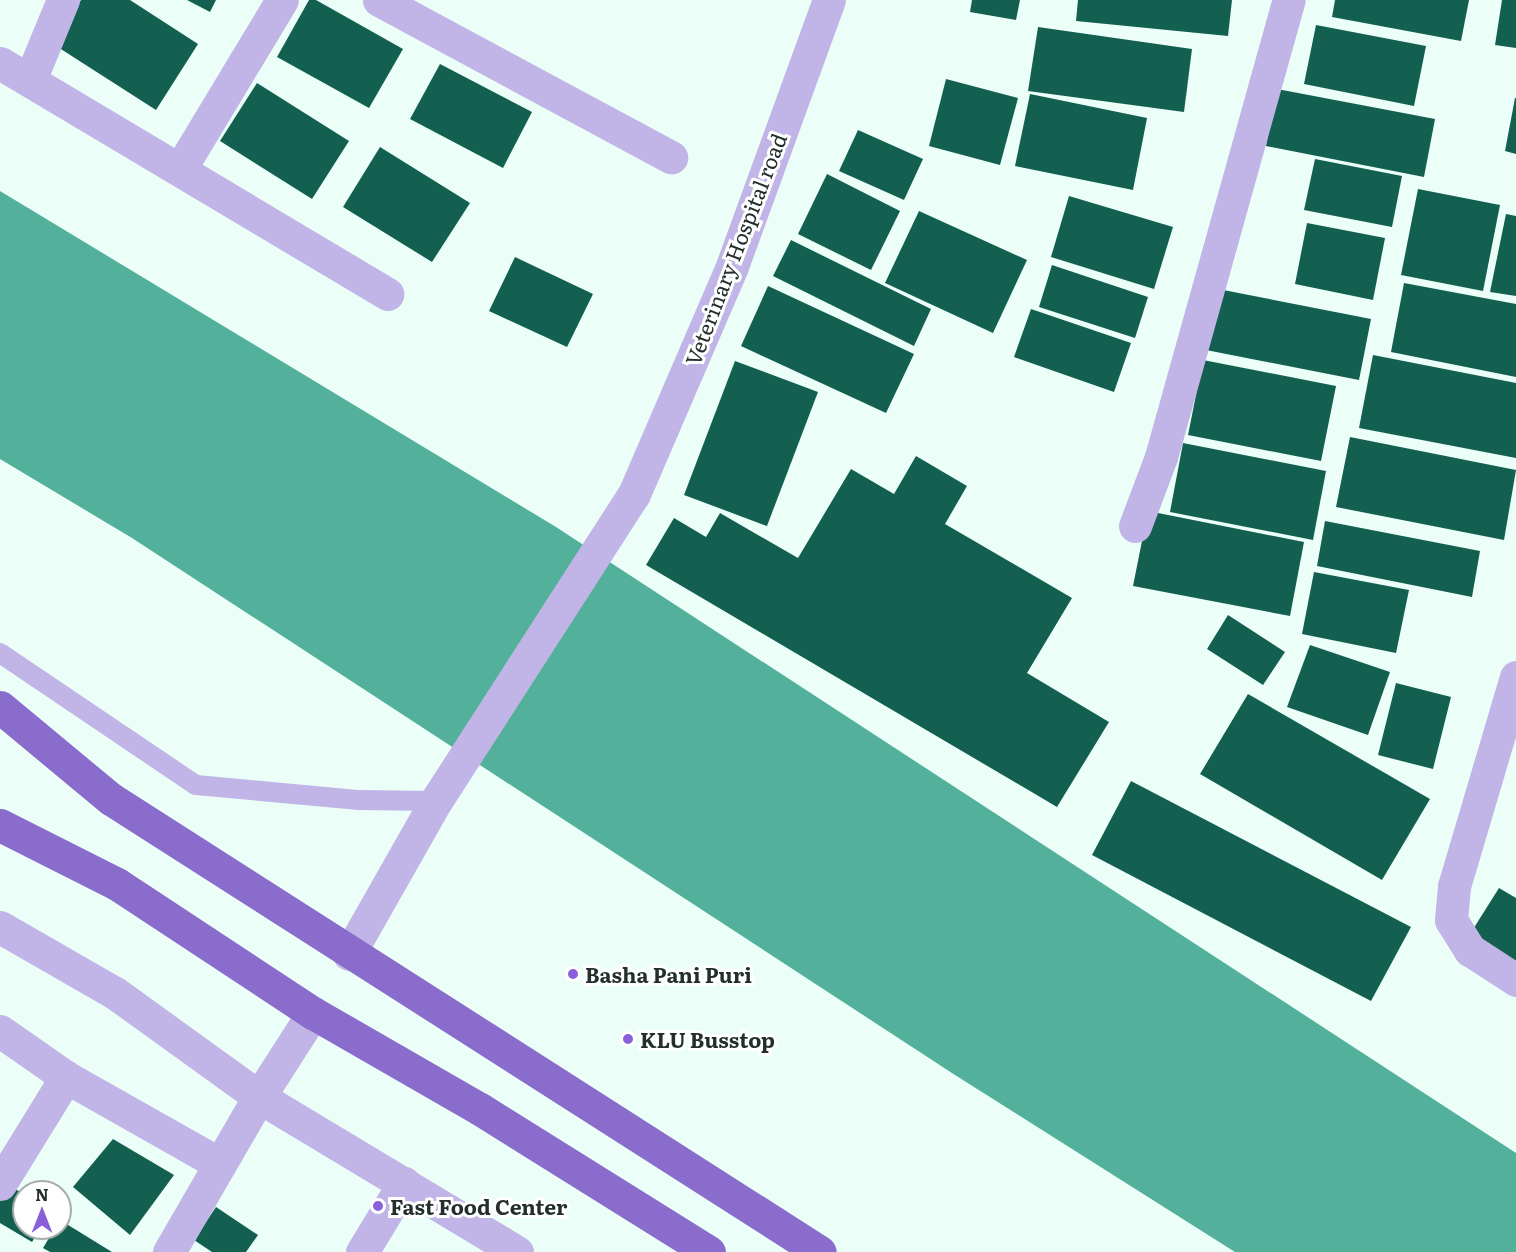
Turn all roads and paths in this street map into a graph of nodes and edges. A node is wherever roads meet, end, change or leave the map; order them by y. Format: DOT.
graph roads {
  1 [pos="63,0"];
  2 [pos="282,0"];
  3 [pos="379,0"];
  4 [pos="829,0"];
  5 [pos="1289,0"];
  6 [pos="0,63"];
  7 [pos="30,80"];
  8 [pos="671,157"];
  9 [pos="180,169"];
  10 [pos="387,294"];
  11 [pos="1136,526"];
  12 [pos="0,653"];
  13 [pos="1516,678"];
  14 [pos="0,706"];
  15 [pos="436,801"];
  16 [pos="0,825"];
  17 [pos="0,927"];
  18 [pos="349,954"];
  19 [pos="1516,980"];
  20 [pos="313,1013"];
  21 [pos="0,1031"];
  22 [pos="66,1077"];
  23 [pos="259,1097"];
  24 [pos="220,1164"];
  25 [pos="404,1183"];
  26 [pos="0,1184"];
  27 [pos="169,1252"];
  28 [pos="362,1252"];
  29 [pos="517,1252"];
  30 [pos="709,1252"];
  31 [pos="820,1252"];
  1 -- 7 [label="street"];
  2 -- 9 [label="street"];
  3 -- 8 [label="street"];
  4 -- 15 [label="street, Veterinary Hospital road"];
  5 -- 11 [label="street"];
  6 -- 7 [label="street"];
  7 -- 9 [label="street"];
  9 -- 10 [label="street"];
  12 -- 15 [label="lane"];
  13 -- 19 [label="street"];
  14 -- 18 [label="highway"];
  15 -- 18 [label="street, Veterinary Hospital road"];
  16 -- 20 [label="highway"];
  17 -- 23 [label="street"];
  18 -- 31 [label="highway"];
  20 -- 23 [label="street"];
  20 -- 30 [label="highway"];
  21 -- 22 [label="street"];
  22 -- 24 [label="street"];
  22 -- 26 [label="street"];
  23 -- 24 [label="street"];
  23 -- 25 [label="street"];
  24 -- 27 [label="street"];
  25 -- 28 [label="street"];
  25 -- 29 [label="street"];
}
